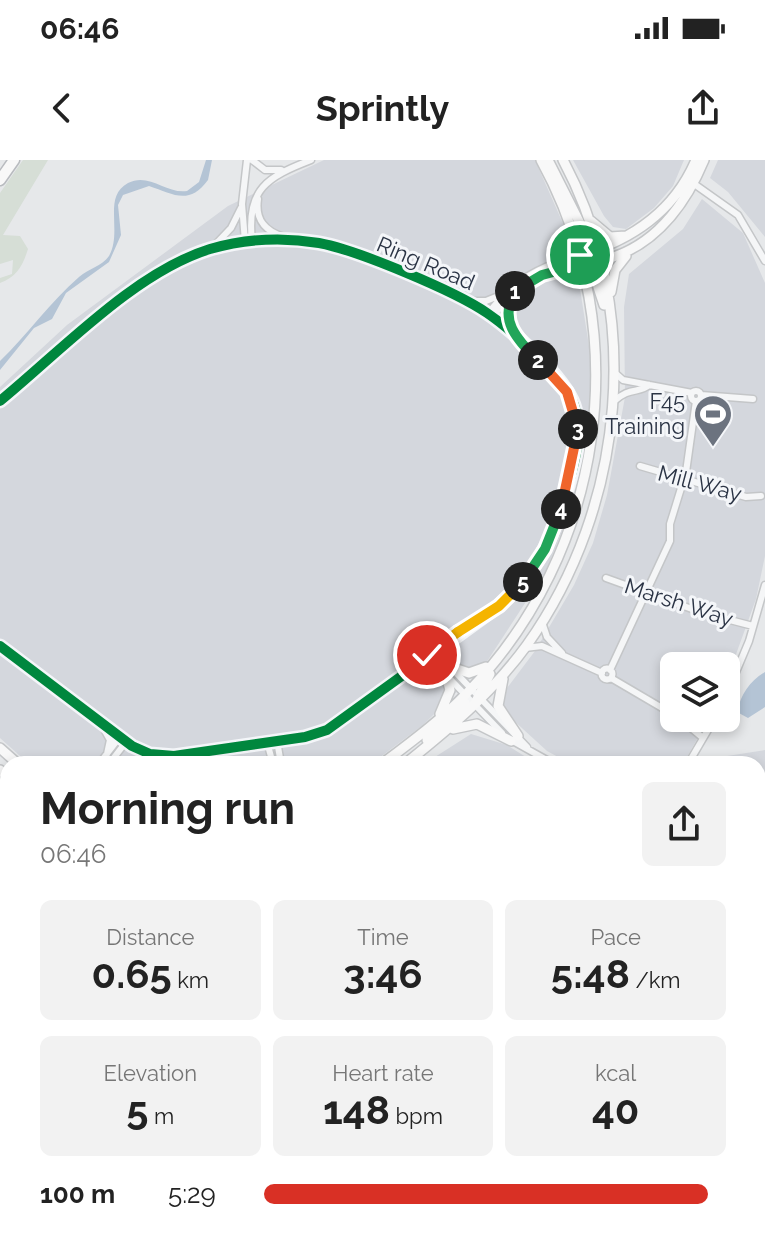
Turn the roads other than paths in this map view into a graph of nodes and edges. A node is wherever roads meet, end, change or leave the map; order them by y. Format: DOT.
graph roads {
  1 [pos="14,160"];
  2 [pos="250,160"];
  3 [pos="311,160"];
  4 [pos="541,160"];
  5 [pos="548,160"];
  6 [pos="563,160"];
  7 [pos="696,160"];
  8 [pos="704,160"];
  9 [pos="288,169"];
  10 [pos="0,180"];
  11 [pos="691,182"];
  12 [pos="259,190"];
  13 [pos="242,204"];
  14 [pos="588,218"];
  15 [pos="573,230"];
  16 [pos="630,236"];
  17 [pos="296,240"];
  18 [pos="249,242"];
  19 [pos="637,247"];
  20 [pos="210,249"];
  21 [pos="597,254"];
  22 [pos="584,261"];
  23 [pos="765,261"];
  24 [pos="558,266"];
  25 [pos="588,287"];
  26 [pos="514,291"];
  27 [pos="504,293"];
  28 [pos="466,301"];
  29 [pos="609,312"];
  30 [pos="490,315"];
  31 [pos="610,323"];
  32 [pos="513,336"];
  33 [pos="614,372"];
  34 [pos="649,385"];
  35 [pos="698,398"];
  36 [pos="753,399"];
  37 [pos="0,401"];
  38 [pos="613,402"];
  39 [pos="640,466"];
  40 [pos="684,479"];
  41 [pos="761,496"];
  42 [pos="573,518"];
  43 [pos="585,533"];
  44 [pos="606,578"];
  45 [pos="765,585"];
  46 [pos="647,592"];
  47 [pos="542,622"];
  48 [pos="753,626"];
  49 [pos="517,630"];
  50 [pos="0,646"];
  51 [pos="525,648"];
  52 [pos="434,650"];
  53 [pos="562,653"];
  54 [pos="427,655"];
  55 [pos="740,660"];
  56 [pos="492,664"];
  57 [pos="507,670"];
  58 [pos="447,671"];
  59 [pos="611,674"];
  60 [pos="472,698"];
  61 [pos="660,706"];
  62 [pos="436,721"];
  63 [pos="98,722"];
  64 [pos="446,731"];
  65 [pos="696,732"];
  66 [pos="706,732"];
  67 [pos="703,738"];
  68 [pos="514,739"];
  69 [pos="122,740"];
  70 [pos="277,741"];
  71 [pos="267,742"];
  72 [pos="107,754"];
  73 [pos="113,756"];
  74 [pos="271,756"];
  75 [pos="280,756"];
  76 [pos="393,756"];
  77 [pos="412,756"];
  78 [pos="415,756"];
  79 [pos="541,756"];
  80 [pos="693,756"];
  1 -- 10 [label="highway"];
  2 -- 9 [label="street"];
  2 -- 13 [label="street"];
  3 -- 9 [label="street"];
  4 -- 15 [label="main road"];
  5 -- 21 [label="main road"];
  6 -- 14 [label="main road"];
  7 -- 11 [label="main road"];
  8 -- 11 [label="main road"];
  9 -- 12 [label="street"];
  11 -- 16 [label="main road"];
  11 -- 19 [label="main road"];
  11 -- 23 [label="street"];
  12 -- 17 [label="street"];
  12 -- 18 [label="street"];
  13 -- 18 [label="street"];
  13 -- 20 [label="street"];
  14 -- 16 [label="main road"];
  14 -- 21 [label="main road"];
  15 -- 22 [label="main road"];
  15 -- 24 [label="main road"];
  16 -- 21 [label="main road"];
  17 -- 18 [label="street, Ring Road"];
  17 -- 28 [label="street, Ring Road"];
  18 -- 20 [label="street, Ring Road"];
  19 -- 21 [label="main road"];
  19 -- 29 [label="main road"];
  20 -- 37 [label="street, Ring Road"];
  21 -- 22 [label="main road"];
  21 -- 29 [label="main road"];
  22 -- 24 [label="street"];
  22 -- 25 [label="main road"];
  22 -- 31 [label="main road"];
  24 -- 25 [label="main road"];
  24 -- 26 [label="street"];
  24 -- 27 [label="street"];
  25 -- 42 [label="main road"];
  26 -- 30 [label="street"];
  26 -- 32 [label="street"];
  27 -- 28 [label="street"];
  27 -- 30 [label="street"];
  28 -- 30 [label="street, Ring Road"];
  29 -- 31 [label="main road"];
  30 -- 32 [label="street, Ring Road"];
  31 -- 33 [label="main road"];
  32 -- 52 [label="street, Ring Road"];
  33 -- 34 [label="street"];
  33 -- 38 [label="main road"];
  34 -- 35 [label="street"];
  34 -- 38 [label="street"];
  35 -- 36 [label="street"];
  35 -- 40 [label="street"];
  38 -- 43 [label="main road"];
  39 -- 40 [label="street, Mill Way"];
  40 -- 41 [label="street, Mill Way"];
  40 -- 46 [label="street"];
  42 -- 43 [label="main road"];
  42 -- 49 [label="main road"];
  43 -- 47 [label="main road"];
  44 -- 46 [label="street, Marsh Way"];
  45 -- 48 [label="street"];
  46 -- 48 [label="street, Marsh Way"];
  46 -- 59 [label="street"];
  47 -- 51 [label="main road"];
  47 -- 53 [label="street"];
  48 -- 55 [label="street"];
  49 -- 56 [label="main road"];
  49 -- 60 [label="main road"];
  50 -- 63 [label="street, Ring Road"];
  51 -- 53 [label="street"];
  51 -- 57 [label="main road"];
  52 -- 54 [label="street, Ring Road"];
  52 -- 58 [label="street"];
  53 -- 59 [label="street"];
  54 -- 58 [label="street"];
  54 -- 70 [label="street, Ring Road"];
  56 -- 58 [label="main road"];
  56 -- 60 [label="main road"];
  57 -- 60 [label="main road"];
  57 -- 68 [label="main road"];
  58 -- 60 [label="street"];
  58 -- 62 [label="main road"];
  59 -- 61 [label="street"];
  60 -- 62 [label="main road"];
  60 -- 64 [label="main road"];
  60 -- 68 [label="street"];
  60 -- 77 [label="main road"];
  62 -- 76 [label="main road"];
  63 -- 69 [label="street, Ring Road"];
  63 -- 72 [label="street"];
  64 -- 68 [label="main road"];
  64 -- 78 [label="main road"];
  65 -- 67 [label="street"];
  66 -- 67 [label="street"];
  67 -- 80 [label="street"];
  68 -- 79 [label="street"];
  69 -- 71 [label="street, Ring Road"];
  69 -- 72 [label="street"];
  69 -- 73 [label="street"];
  70 -- 71 [label="street, Ring Road"];
  70 -- 75 [label="street"];
  71 -- 74 [label="street"];
}
